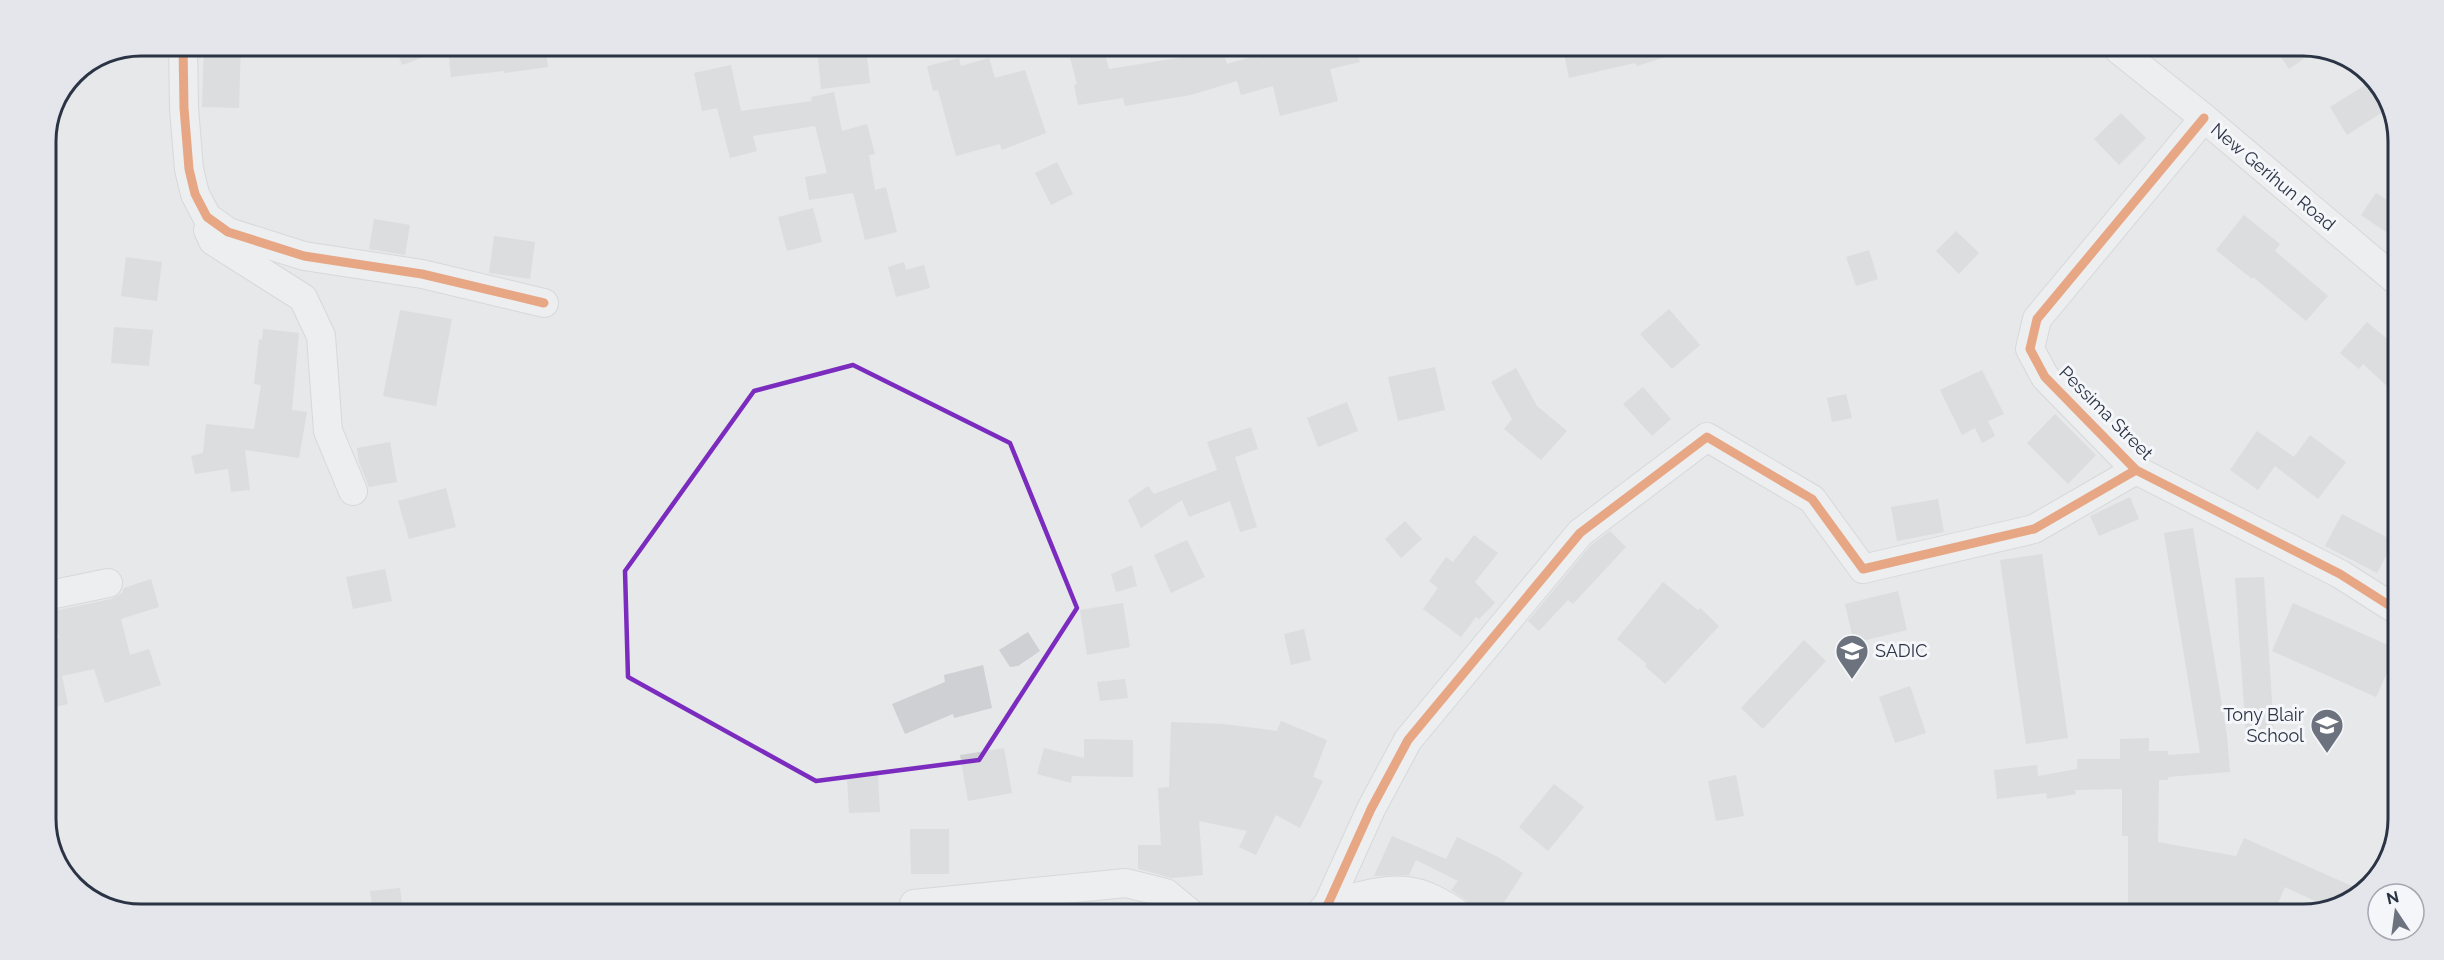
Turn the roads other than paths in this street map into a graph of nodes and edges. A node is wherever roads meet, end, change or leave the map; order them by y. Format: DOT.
graph roads {
  1 [pos="183,55"];
  2 [pos="2125,55"];
  3 [pos="2204,117"];
  4 [pos="195,194"];
  5 [pos="2388,255"];
  6 [pos="2371,260"];
  7 [pos="2388,274"];
  8 [pos="543,303"];
  9 [pos="2136,470"];
  10 [pos="353,491"];
  11 [pos="108,583"];
  12 [pos="56,594"];
  13 [pos="2388,604"];
  14 [pos="914,904"];
  15 [pos="1179,904"];
  16 [pos="1326,904"];
  17 [pos="1338,904"];
  18 [pos="1442,904"];
  1 -- 4 [label="street"];
  2 -- 3 [label="street, New Gerihun Road"];
  3 -- 6 [label="street, New Gerihun Road"];
  3 -- 9 [label="street, Pessima Street"];
  4 -- 8 [label="street"];
  4 -- 10 [label="street"];
  5 -- 6 [label="street"];
  6 -- 7 [label="street, New Gerihun Road"];
  9 -- 13 [label="street, Pessima Street"];
  9 -- 16 [label="street"];
  11 -- 12 [label="street"];
  14 -- 15 [label="street"];
  17 -- 18 [label="street"];
}
